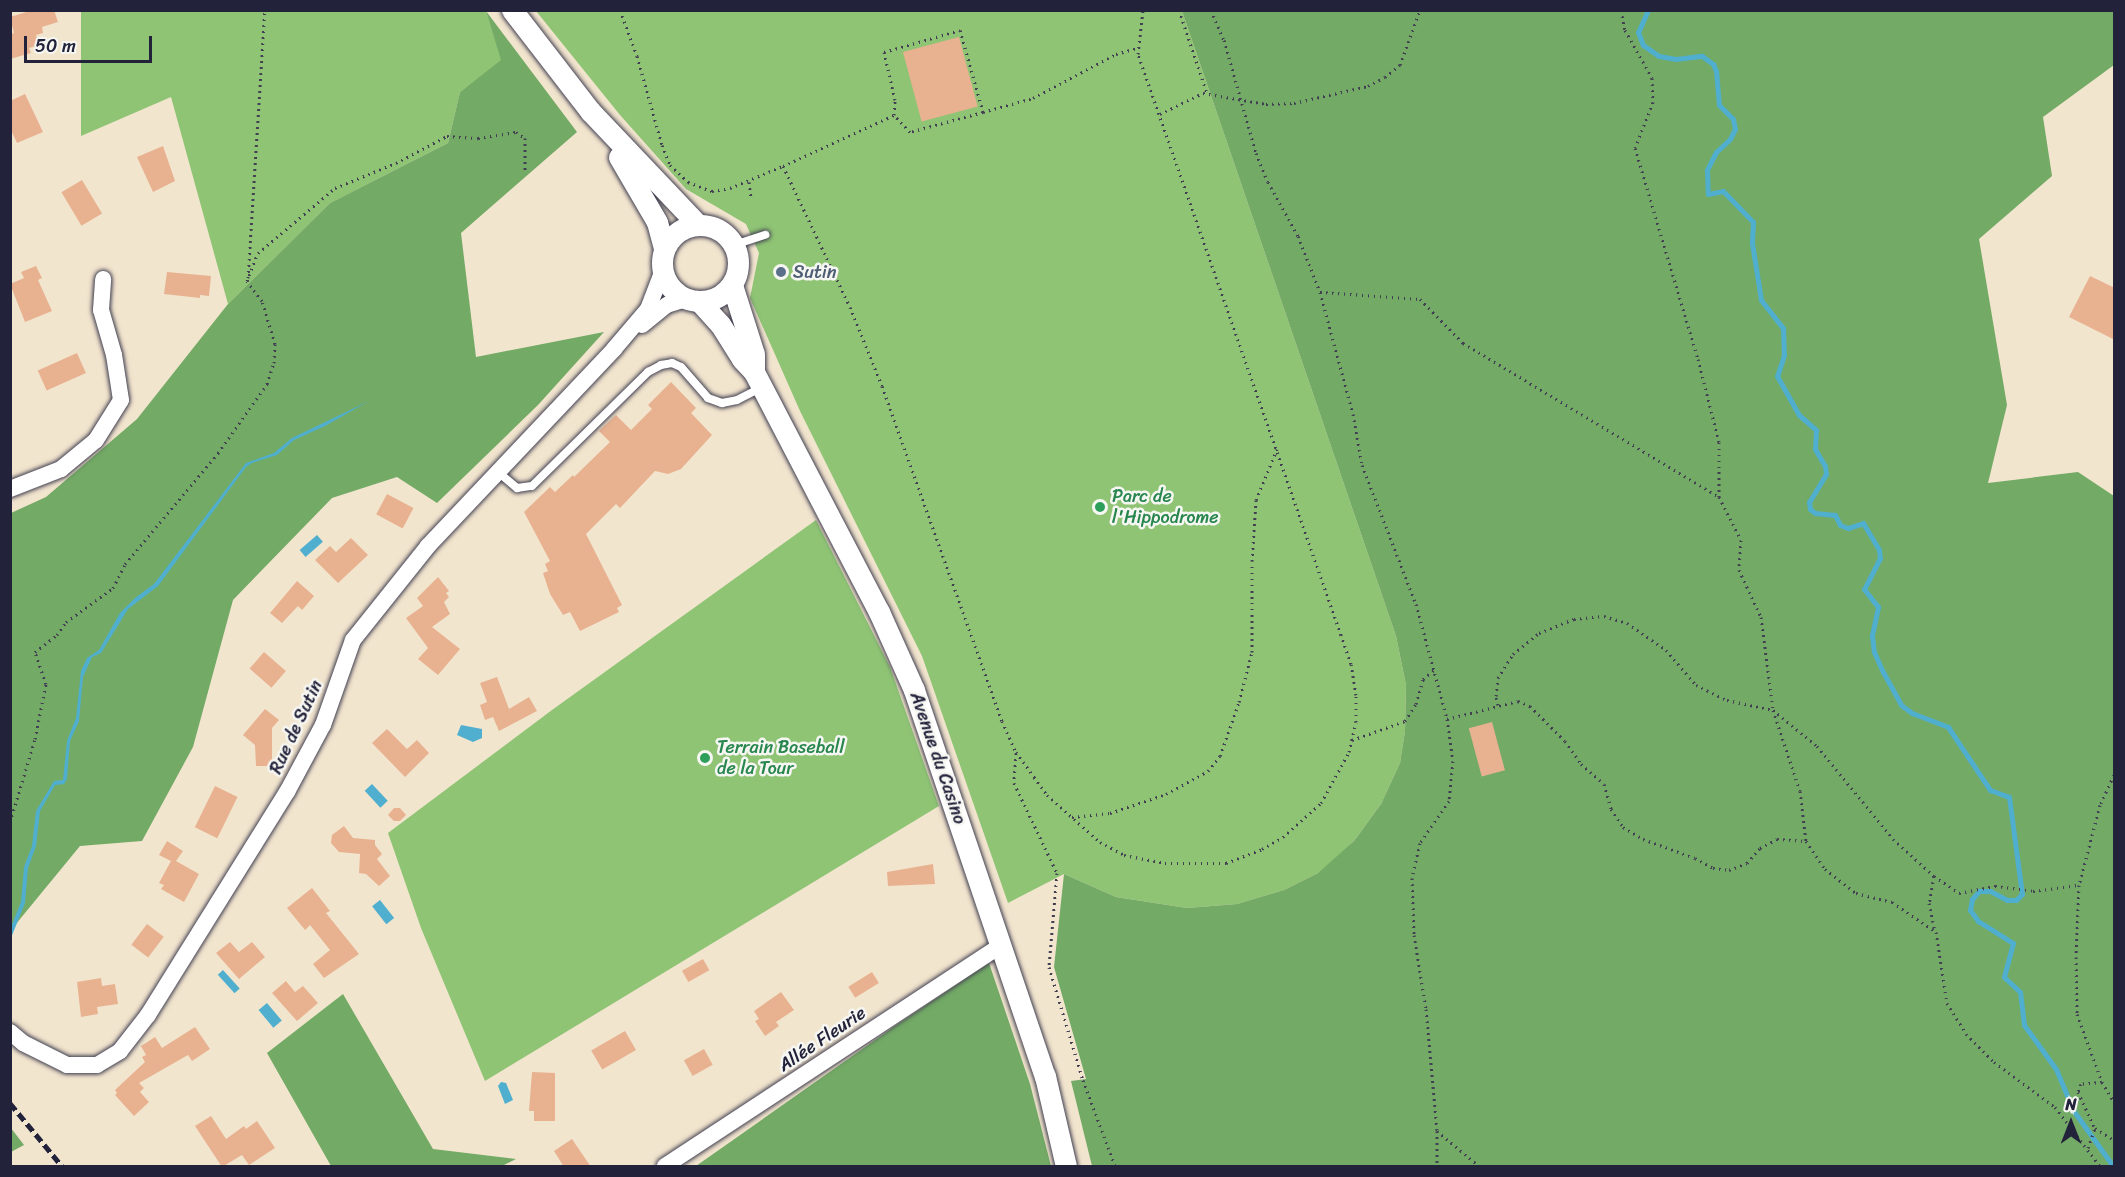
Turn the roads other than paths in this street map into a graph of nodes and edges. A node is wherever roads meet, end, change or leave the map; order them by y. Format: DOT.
graph roads {
  1 [pos="512,10"];
  2 [pos="590,111"];
  3 [pos="698,225"];
  4 [pos="765,235"];
  5 [pos="734,245"];
  6 [pos="663,260"];
  7 [pos="103,279"];
  8 [pos="732,285"];
  9 [pos="692,300"];
  10 [pos="614,350"];
  11 [pos="758,379"];
  12 [pos="498,472"];
  13 [pos="10,489"];
  14 [pos="1002,945"];
  15 [pos="10,1032"];
  16 [pos="665,1167"];
  17 [pos="1066,1167"];
  1 -- 2 [label="street"];
  2 -- 3 [label="street"];
  2 -- 6 [label="street"];
  3 -- 5 [label="street"];
  3 -- 6 [label="street"];
  4 -- 5 [label="lane"];
  5 -- 8 [label="street"];
  6 -- 9 [label="street"];
  6 -- 10 [label="street, Rue de Sutin"];
  7 -- 13 [label="street"];
  8 -- 9 [label="street"];
  8 -- 11 [label="street"];
  9 -- 10 [label="street, Rue de Sutin"];
  9 -- 11 [label="street"];
  10 -- 12 [label="street, Rue de Sutin"];
  11 -- 12 [label="lane"];
  11 -- 14 [label="street, Avenue du Casino"];
  12 -- 15 [label="street, Rue de Sutin"];
  14 -- 16 [label="street, Allée Fleurie"];
  14 -- 17 [label="street, Avenue du Casino"];
}
